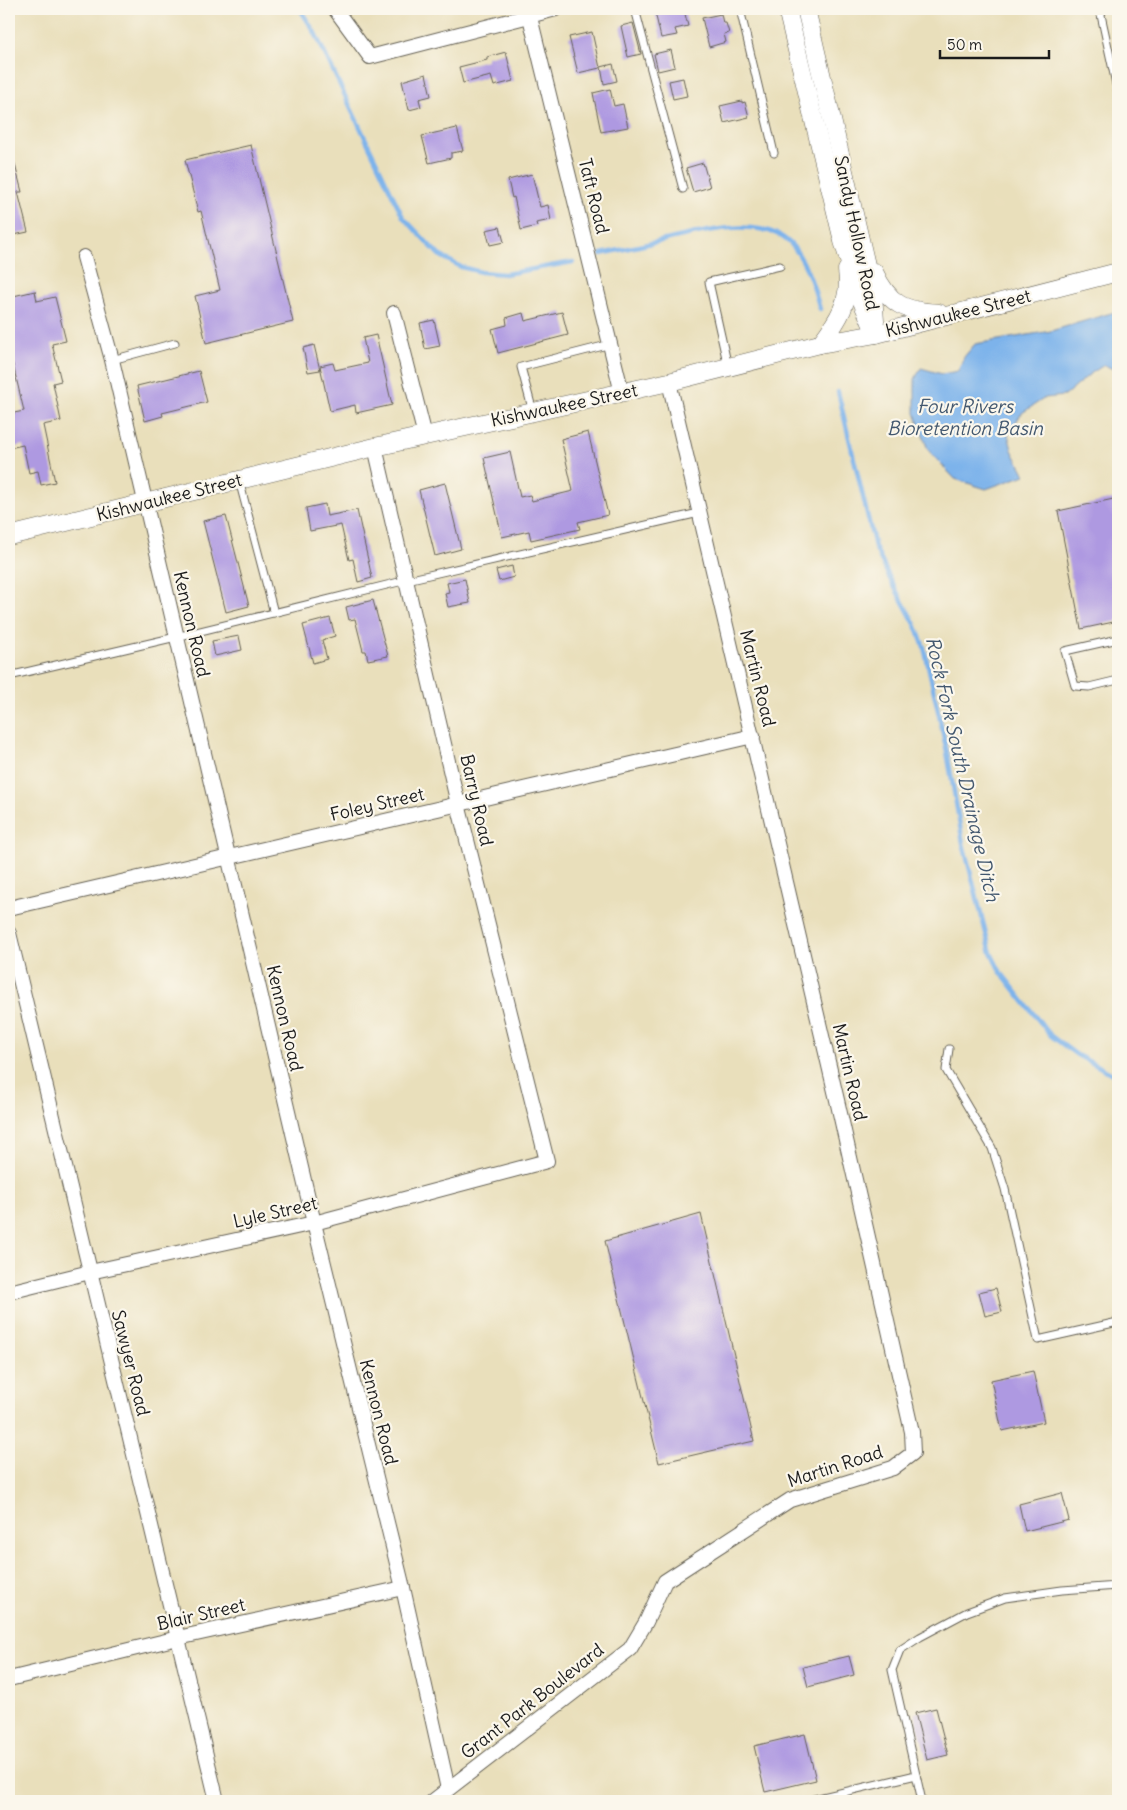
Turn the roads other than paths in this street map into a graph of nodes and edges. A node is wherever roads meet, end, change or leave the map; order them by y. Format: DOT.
graph roads {
  1 [pos="335,9"];
  2 [pos="556,9"];
  3 [pos="635,9"];
  4 [pos="740,9"];
  5 [pos="787,9"];
  6 [pos="806,9"];
  7 [pos="1103,9"];
  8 [pos="529,12"];
  9 [pos="1118,93"];
  10 [pos="774,154"];
  11 [pos="683,189"];
  12 [pos="843,241"];
  13 [pos="862,249"];
  14 [pos="84,257"];
  15 [pos="780,266"];
  16 [pos="1118,272"];
  17 [pos="394,313"];
  18 [pos="952,314"];
  19 [pos="876,334"];
  20 [pos="176,343"];
  21 [pos="611,344"];
  22 [pos="820,344"];
  23 [pos="112,360"];
  24 [pos="728,368"];
  25 [pos="669,382"];
  26 [pos="622,393"];
  27 [pos="533,412"];
  28 [pos="425,436"];
  29 [pos="375,447"];
  30 [pos="239,480"];
  31 [pos="146,503"];
  32 [pos="699,513"];
  33 [pos="9,536"];
  34 [pos="407,580"];
  35 [pos="274,613"];
  36 [pos="176,637"];
  37 [pos="1118,639"];
  38 [pos="9,676"];
  39 [pos="1118,680"];
  40 [pos="753,736"];
  41 [pos="458,804"];
  42 [pos="228,858"];
  43 [pos="9,908"];
  44 [pos="9,933"];
  45 [pos="949,1049"];
  46 [pos="547,1161"];
  47 [pos="314,1223"];
  48 [pos="90,1272"];
  49 [pos="9,1292"];
  50 [pos="1118,1322"];
  51 [pos="1118,1586"];
  52 [pos="403,1588"];
  53 [pos="646,1622"];
  54 [pos="178,1638"];
  55 [pos="9,1678"];
  56 [pos="916,1775"];
  57 [pos="448,1789"];
  58 [pos="217,1801"];
  59 [pos="433,1801"];
  60 [pos="806,1801"];
  61 [pos="922,1801"];
  1 -- 8 [label="street"];
  2 -- 8 [label="street"];
  3 -- 11 [label="lane"];
  4 -- 10 [label="lane"];
  5 -- 12 [label="street, Sandy Hollow Road"];
  6 -- 13 [label="street, Sandy Hollow Road"];
  7 -- 9 [label="lane"];
  8 -- 21 [label="street, Taft Road"];
  12 -- 19 [label="street, Sandy Hollow Road"];
  12 -- 22 [label="street"];
  13 -- 18 [label="street"];
  13 -- 19 [label="street, Sandy Hollow Road"];
  14 -- 23 [label="street, Kennon Road"];
  15 -- 24 [label="lane"];
  16 -- 18 [label="street, Kishwaukee Street"];
  17 -- 28 [label="street"];
  18 -- 19 [label="street, Kishwaukee Street"];
  19 -- 22 [label="street, Kishwaukee Street"];
  20 -- 23 [label="lane"];
  21 -- 26 [label="street, Taft Road"];
  21 -- 27 [label="lane"];
  22 -- 24 [label="street, Kishwaukee Street"];
  23 -- 31 [label="street, Kennon Road"];
  24 -- 25 [label="street, Kishwaukee Street"];
  25 -- 26 [label="street, Kishwaukee Street"];
  25 -- 32 [label="street, Martin Road"];
  26 -- 27 [label="street, Kishwaukee Street"];
  27 -- 28 [label="street, Kishwaukee Street"];
  28 -- 29 [label="street, Kishwaukee Street"];
  29 -- 30 [label="street, Kishwaukee Street"];
  29 -- 34 [label="street, Barry Road"];
  30 -- 31 [label="street, Kishwaukee Street"];
  30 -- 35 [label="lane"];
  31 -- 33 [label="street, Kishwaukee Street"];
  31 -- 36 [label="street, Kennon Road"];
  32 -- 34 [label="lane"];
  32 -- 40 [label="street, Martin Road"];
  34 -- 35 [label="lane"];
  34 -- 41 [label="street, Barry Road"];
  35 -- 36 [label="lane"];
  36 -- 38 [label="lane"];
  36 -- 42 [label="street, Kennon Road"];
  37 -- 39 [label="lane"];
  40 -- 41 [label="street, Foley Street"];
  40 -- 53 [label="street, Martin Road"];
  41 -- 42 [label="street, Foley Street"];
  41 -- 46 [label="street, Barry Road"];
  42 -- 43 [label="street, Foley Street"];
  42 -- 47 [label="street, Kennon Road"];
  44 -- 48 [label="street, Sawyer Road"];
  45 -- 50 [label="lane"];
  46 -- 47 [label="street, Lyle Street"];
  47 -- 48 [label="street, Lyle Street"];
  47 -- 52 [label="street, Kennon Road"];
  48 -- 49 [label="street, Lyle Street"];
  48 -- 54 [label="street, Sawyer Road"];
  51 -- 56 [label="lane"];
  52 -- 54 [label="street, Blair Street"];
  52 -- 57 [label="street, Kennon Road"];
  53 -- 57 [label="street, Grant Park Boulevard"];
  54 -- 55 [label="street, Blair Street"];
  54 -- 58 [label="street, Sawyer Road"];
  56 -- 60 [label="lane"];
  56 -- 61 [label="lane"];
  57 -- 59 [label="street, Grant Park Boulevard"];
}
